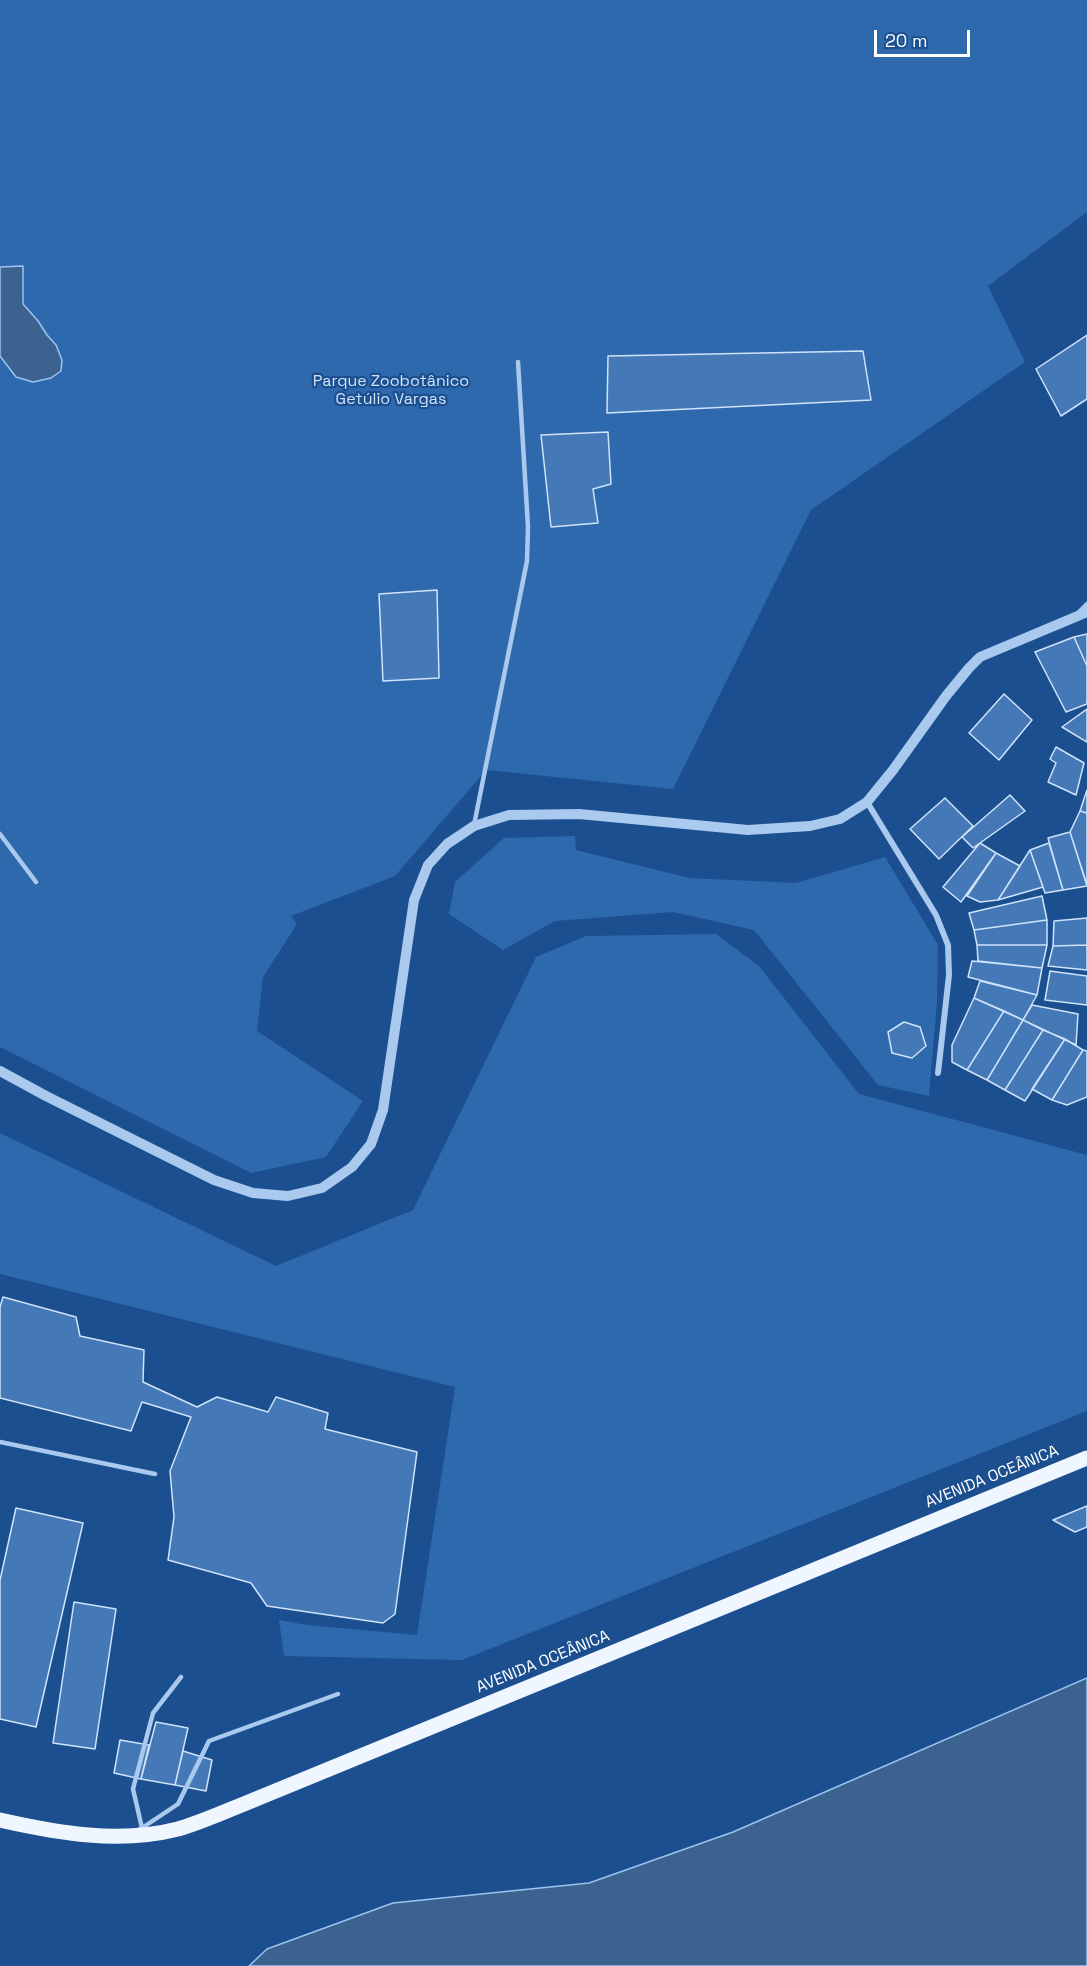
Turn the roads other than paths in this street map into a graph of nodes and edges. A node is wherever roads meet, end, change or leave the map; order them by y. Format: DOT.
graph roads {
  1 [pos="518,362"];
  2 [pos="1087,604"];
  3 [pos="1087,612"];
  4 [pos="1073,618"];
  5 [pos="867,802"];
  6 [pos="474,826"];
  7 [pos="0,834"];
  8 [pos="36,882"];
  9 [pos="0,1071"];
  10 [pos="938,1073"];
  11 [pos="0,1442"];
  12 [pos="1087,1458"];
  13 [pos="155,1474"];
  14 [pos="181,1677"];
  15 [pos="338,1695"];
  16 [pos="0,1820"];
  17 [pos="136,1831"];
  1 -- 6 [label="lane"];
  2 -- 4 [label="lane"];
  3 -- 4 [label="street"];
  4 -- 5 [label="street"];
  5 -- 6 [label="street"];
  5 -- 10 [label="street"];
  6 -- 9 [label="street"];
  7 -- 8 [label="lane"];
  11 -- 13 [label="lane"];
  12 -- 17 [label="main road, AVENIDA OCEÂNICA"];
  14 -- 17 [label="lane"];
  15 -- 17 [label="lane"];
  16 -- 17 [label="main road, AVENIDA OCEÂNICA"];
}
